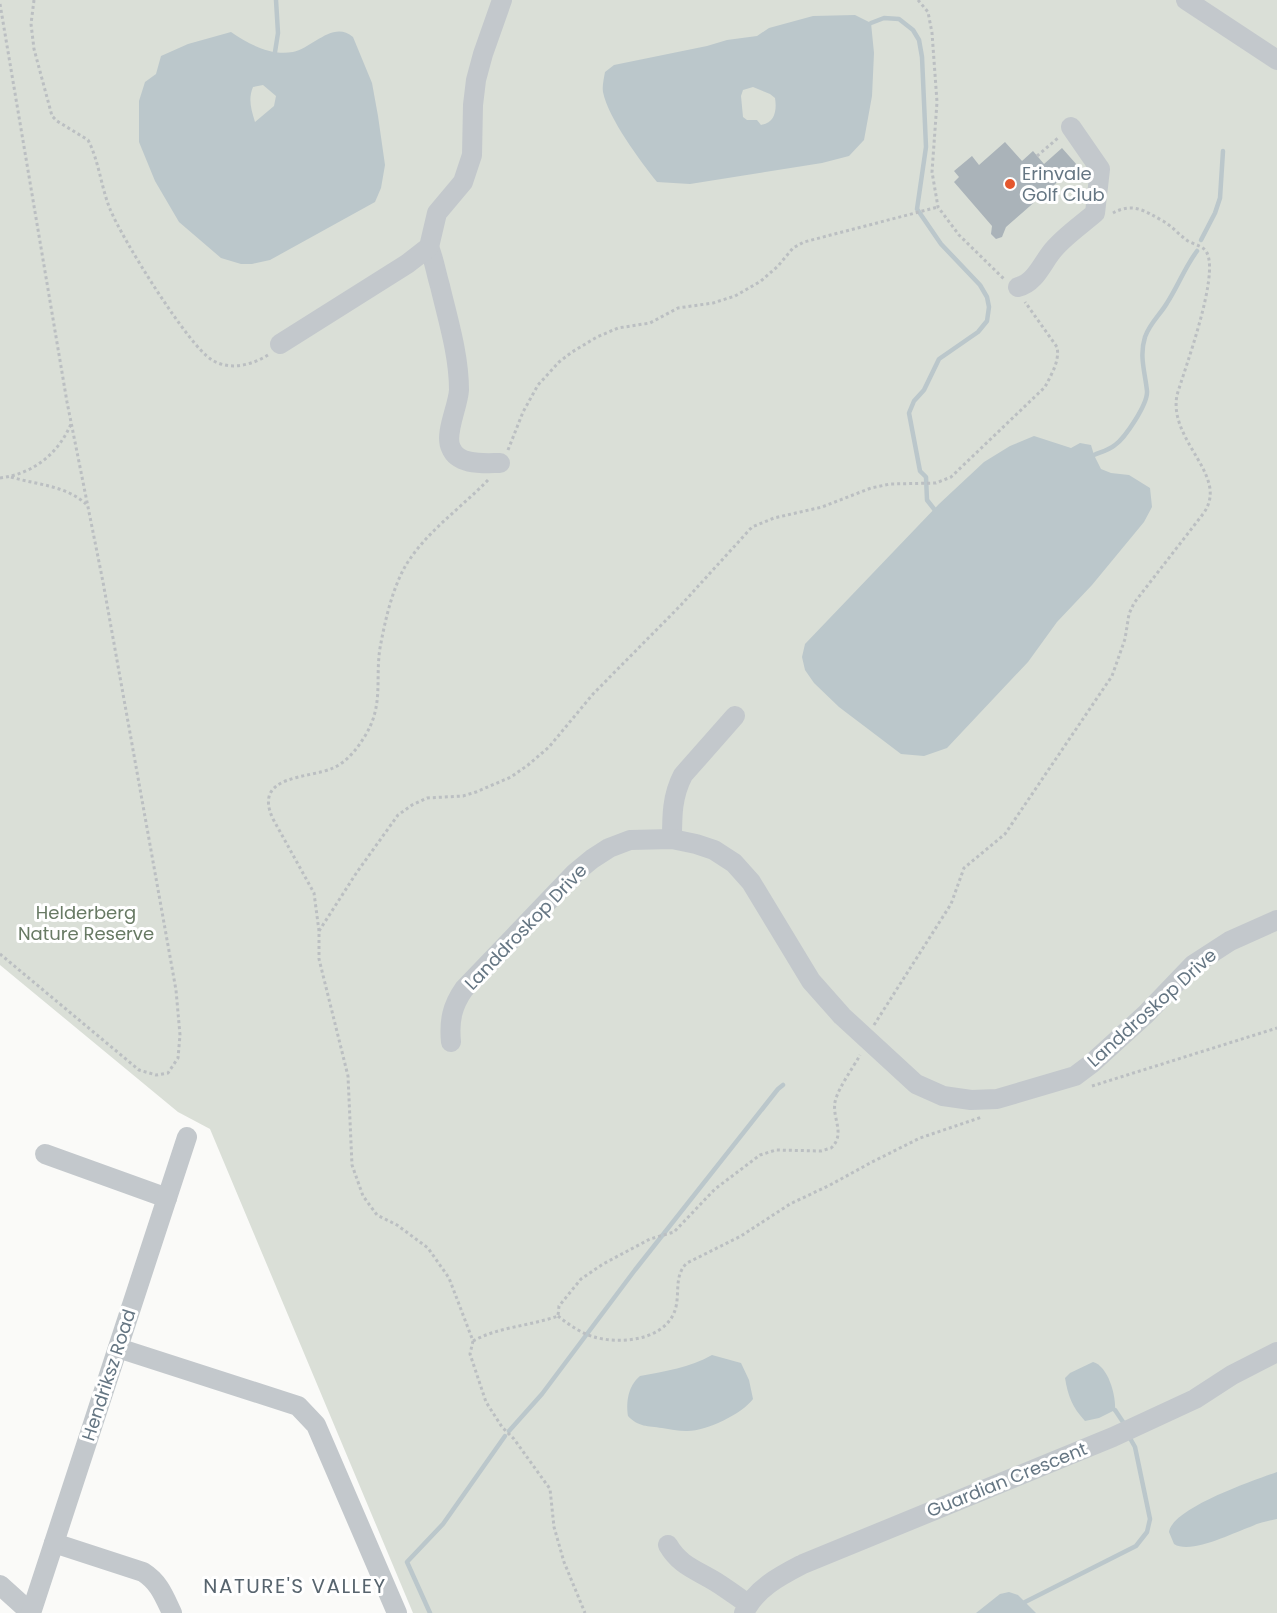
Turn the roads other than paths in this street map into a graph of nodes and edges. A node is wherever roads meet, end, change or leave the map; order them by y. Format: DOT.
graph roads {
  1 [pos="1186,0"];
  2 [pos="501,1"];
  3 [pos="1213,6"];
  4 [pos="1272,51"];
  5 [pos="1065,132"];
  6 [pos="429,247"];
  7 [pos="1018,287"];
  8 [pos="280,344"];
  9 [pos="500,463"];
  10 [pos="735,716"];
  11 [pos="672,839"];
  12 [pos="1277,920"];
  13 [pos="451,1042"];
  14 [pos="187,1137"];
  15 [pos="45,1154"];
  16 [pos="167,1198"];
  17 [pos="118,1347"];
  18 [pos="1277,1352"];
  19 [pos="54,1543"];
  20 [pos="668,1545"];
  21 [pos="0,1585"];
  22 [pos="746,1608"];
  23 [pos="31,1613"];
  24 [pos="172,1613"];
  25 [pos="396,1613"];
  1 -- 3 [label="street"];
  2 -- 6 [label="street"];
  3 -- 4 [label="street"];
  5 -- 7 [label="street"];
  6 -- 8 [label="street"];
  6 -- 9 [label="street"];
  10 -- 11 [label="street"];
  11 -- 12 [label="street, Landdroskop Drive"];
  11 -- 13 [label="street, Landdroskop Drive"];
  14 -- 16 [label="street, Hendriksz Road"];
  15 -- 16 [label="street"];
  16 -- 17 [label="street, Hendriksz Road"];
  17 -- 19 [label="street, Hendriksz Road"];
  17 -- 25 [label="street"];
  18 -- 22 [label="street, Guardian Crescent"];
  19 -- 23 [label="street, Hendriksz Road"];
  19 -- 24 [label="street"];
  20 -- 22 [label="street"];
  21 -- 23 [label="street"];
}
